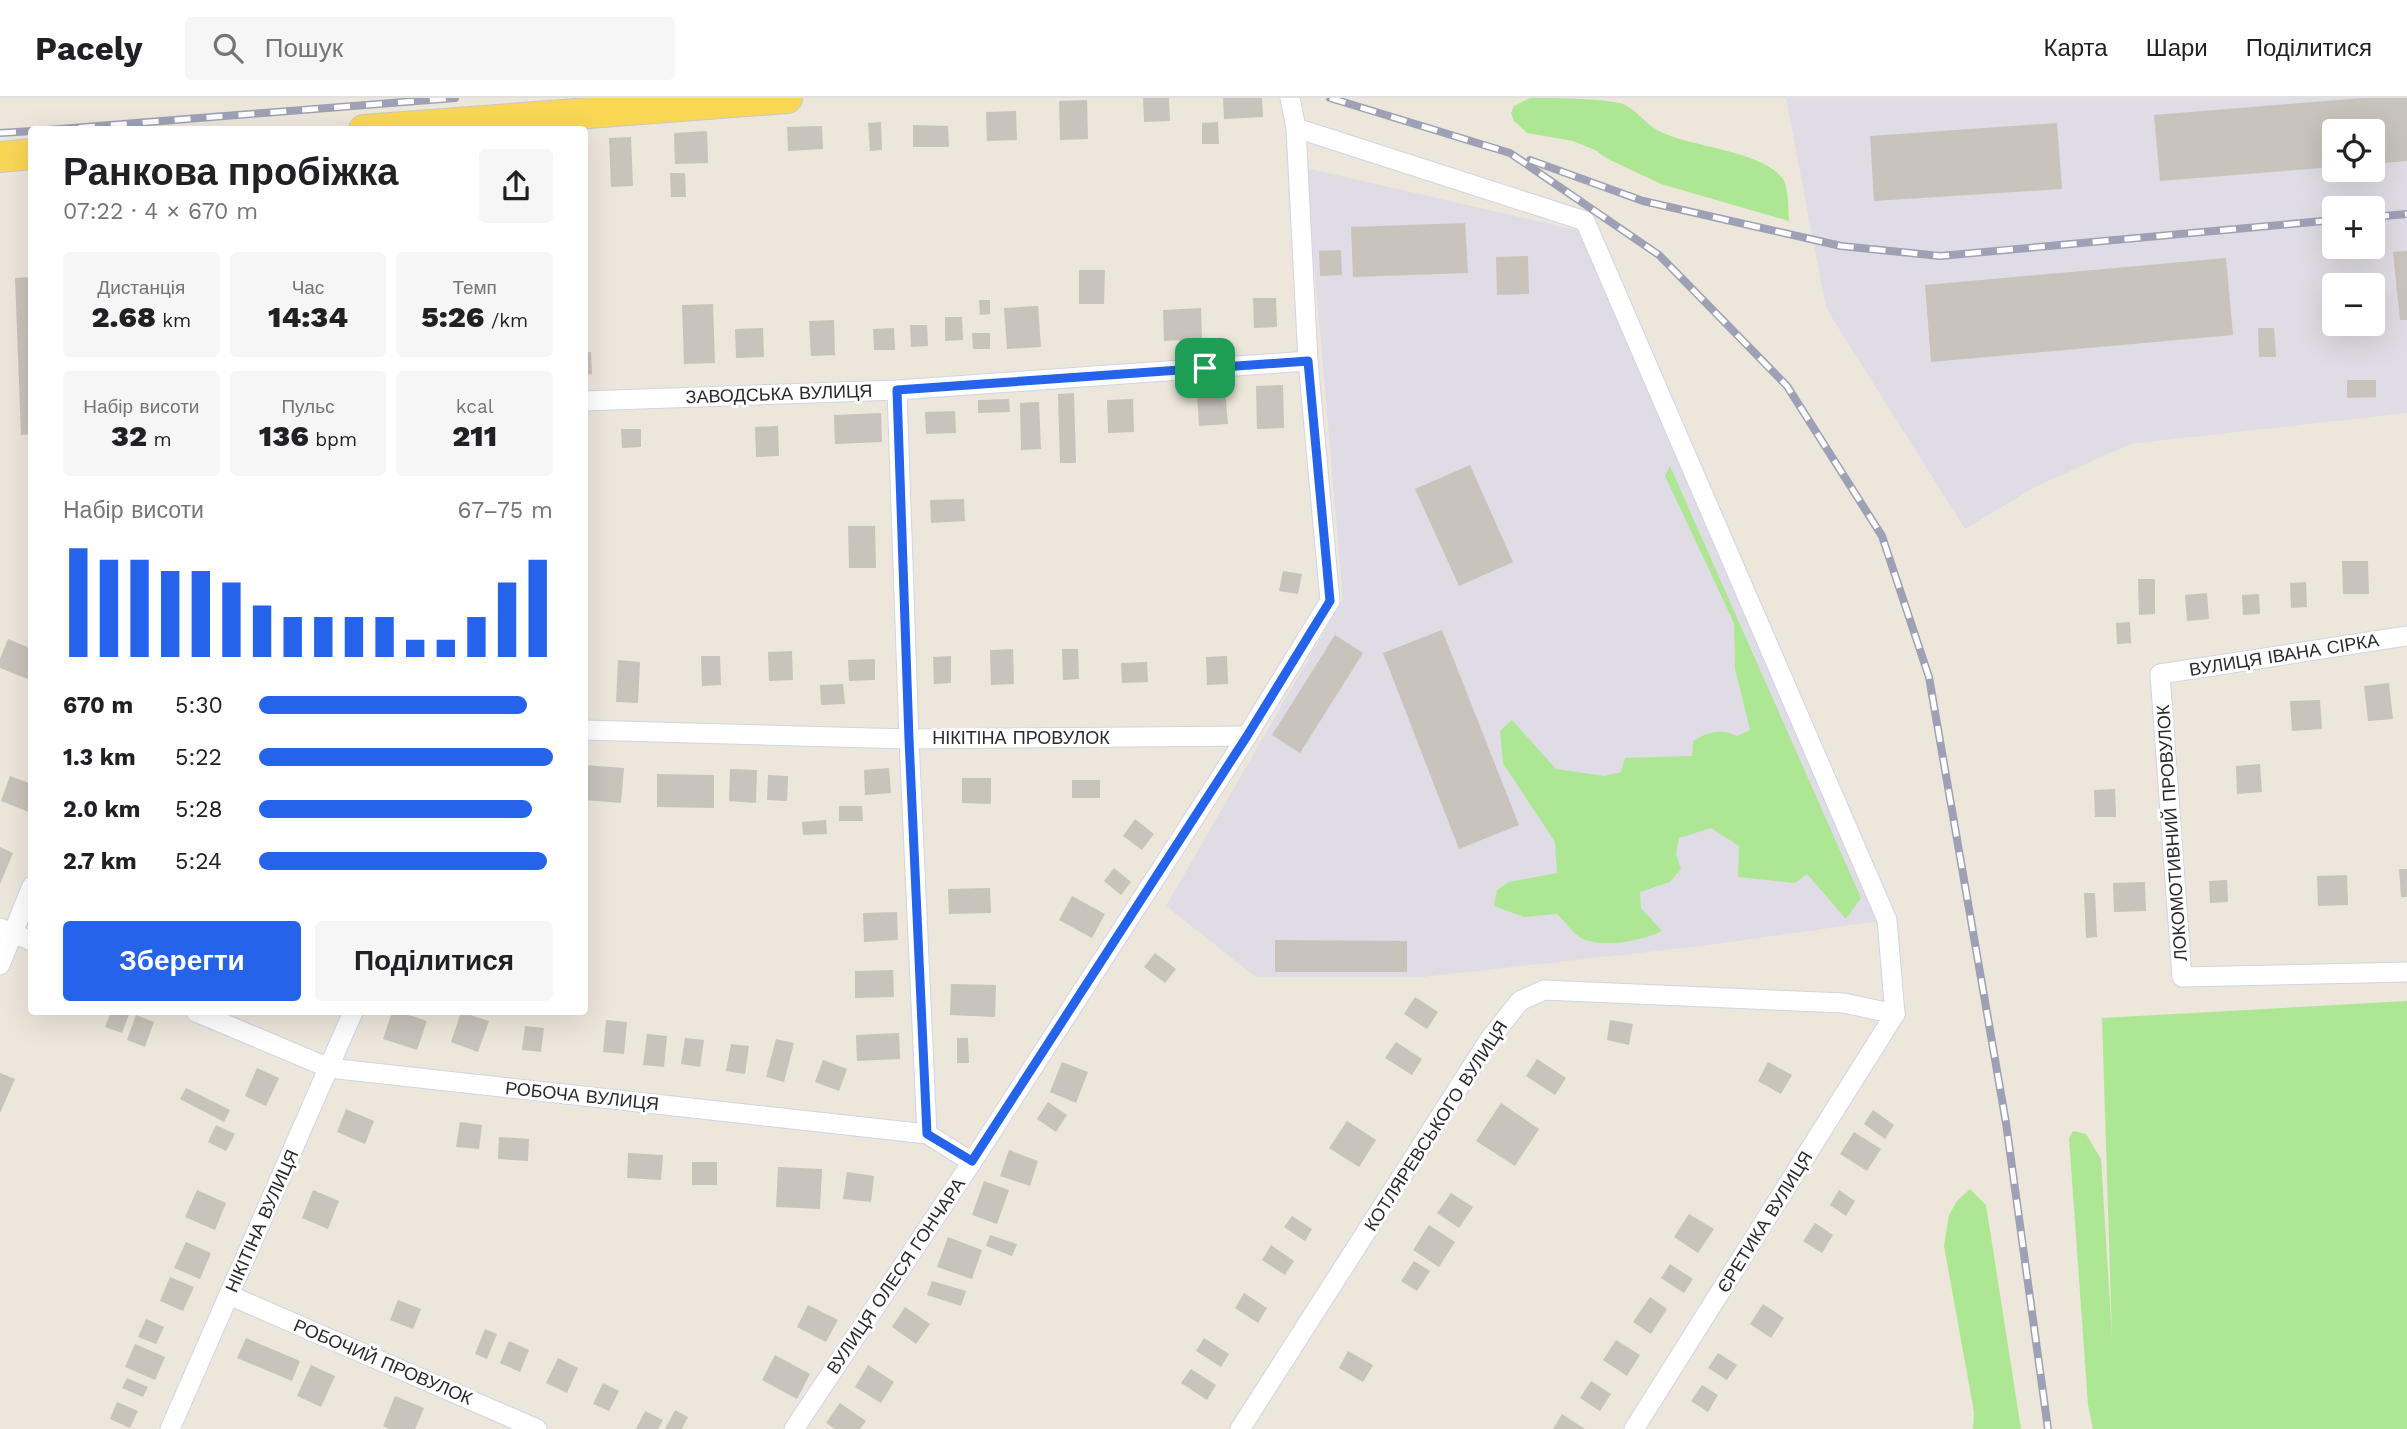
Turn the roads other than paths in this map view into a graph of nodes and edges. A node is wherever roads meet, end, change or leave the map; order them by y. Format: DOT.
graph roads {
  1 [pos="787,98"];
  2 [pos="1290,98"];
  3 [pos="417,126"];
  4 [pos="1296,128"];
  5 [pos="28,154"];
  6 [pos="0,156"];
  7 [pos="1308,361"];
  8 [pos="897,390"];
  9 [pos="588,401"];
  10 [pos="2407,636"];
  11 [pos="2160,674"];
  12 [pos="588,730"];
  13 [pos="1247,736"];
  14 [pos="909,739"];
  15 [pos="28,897"];
  16 [pos="15,934"];
  17 [pos="0,965"];
  18 [pos="2407,972"];
  19 [pos="1895,1014"];
  20 [pos="203,1015"];
  21 [pos="352,1015"];
  22 [pos="329,1068"];
  23 [pos="927,1134"];
  24 [pos="972,1161"];
  25 [pos="229,1295"];
  26 [pos="170,1429"];
  27 [pos="537,1429"];
  28 [pos="794,1429"];
  29 [pos="1240,1429"];
  30 [pos="1634,1429"];
  1 -- 3 [label="main road"];
  2 -- 4 [label="street, ВУЛИЦЯ ОЛЕСЯ ГОНЧАРА"];
  4 -- 7 [label="street, ВУЛИЦЯ ОЛЕСЯ ГОНЧАРА"];
  4 -- 19 [label="street"];
  5 -- 6 [label="main road"];
  7 -- 8 [label="street, ЗАВОДСЬКА ВУЛИЦЯ"];
  7 -- 13 [label="street, ВУЛИЦЯ ОЛЕСЯ ГОНЧАРА"];
  8 -- 9 [label="street, ЗАВОДСЬКА ВУЛИЦЯ"];
  8 -- 14 [label="street"];
  10 -- 11 [label="street, ВУЛИЦЯ ІВАНА СІРКА"];
  11 -- 18 [label="street, ЛОКОМОТИВНИЙ ПРОВУЛОК"];
  12 -- 14 [label="street, НІКІТІНА ПРОВУЛОК"];
  13 -- 14 [label="street, НІКІТІНА ПРОВУЛОК"];
  13 -- 24 [label="street, ВУЛИЦЯ ОЛЕСЯ ГОНЧАРА"];
  14 -- 23 [label="street"];
  15 -- 16 [label="street"];
  16 -- 17 [label="street"];
  19 -- 29 [label="street, КОТЛЯРЕВСЬКОГО ВУЛИЦЯ"];
  19 -- 30 [label="street, ЄРЕТИКА ВУЛИЦЯ"];
  20 -- 22 [label="street, РОБОЧА ВУЛИЦЯ"];
  21 -- 22 [label="street, НІКІТІНА ВУЛИЦЯ"];
  22 -- 23 [label="street, РОБОЧА ВУЛИЦЯ"];
  22 -- 25 [label="street, НІКІТІНА ВУЛИЦЯ"];
  23 -- 24 [label="street, РОБОЧА ВУЛИЦЯ"];
  24 -- 28 [label="street, ВУЛИЦЯ ОЛЕСЯ ГОНЧАРА"];
  25 -- 26 [label="street, НІКІТІНА ВУЛИЦЯ"];
  25 -- 27 [label="street, РОБОЧИЙ ПРОВУЛОК"];
}
